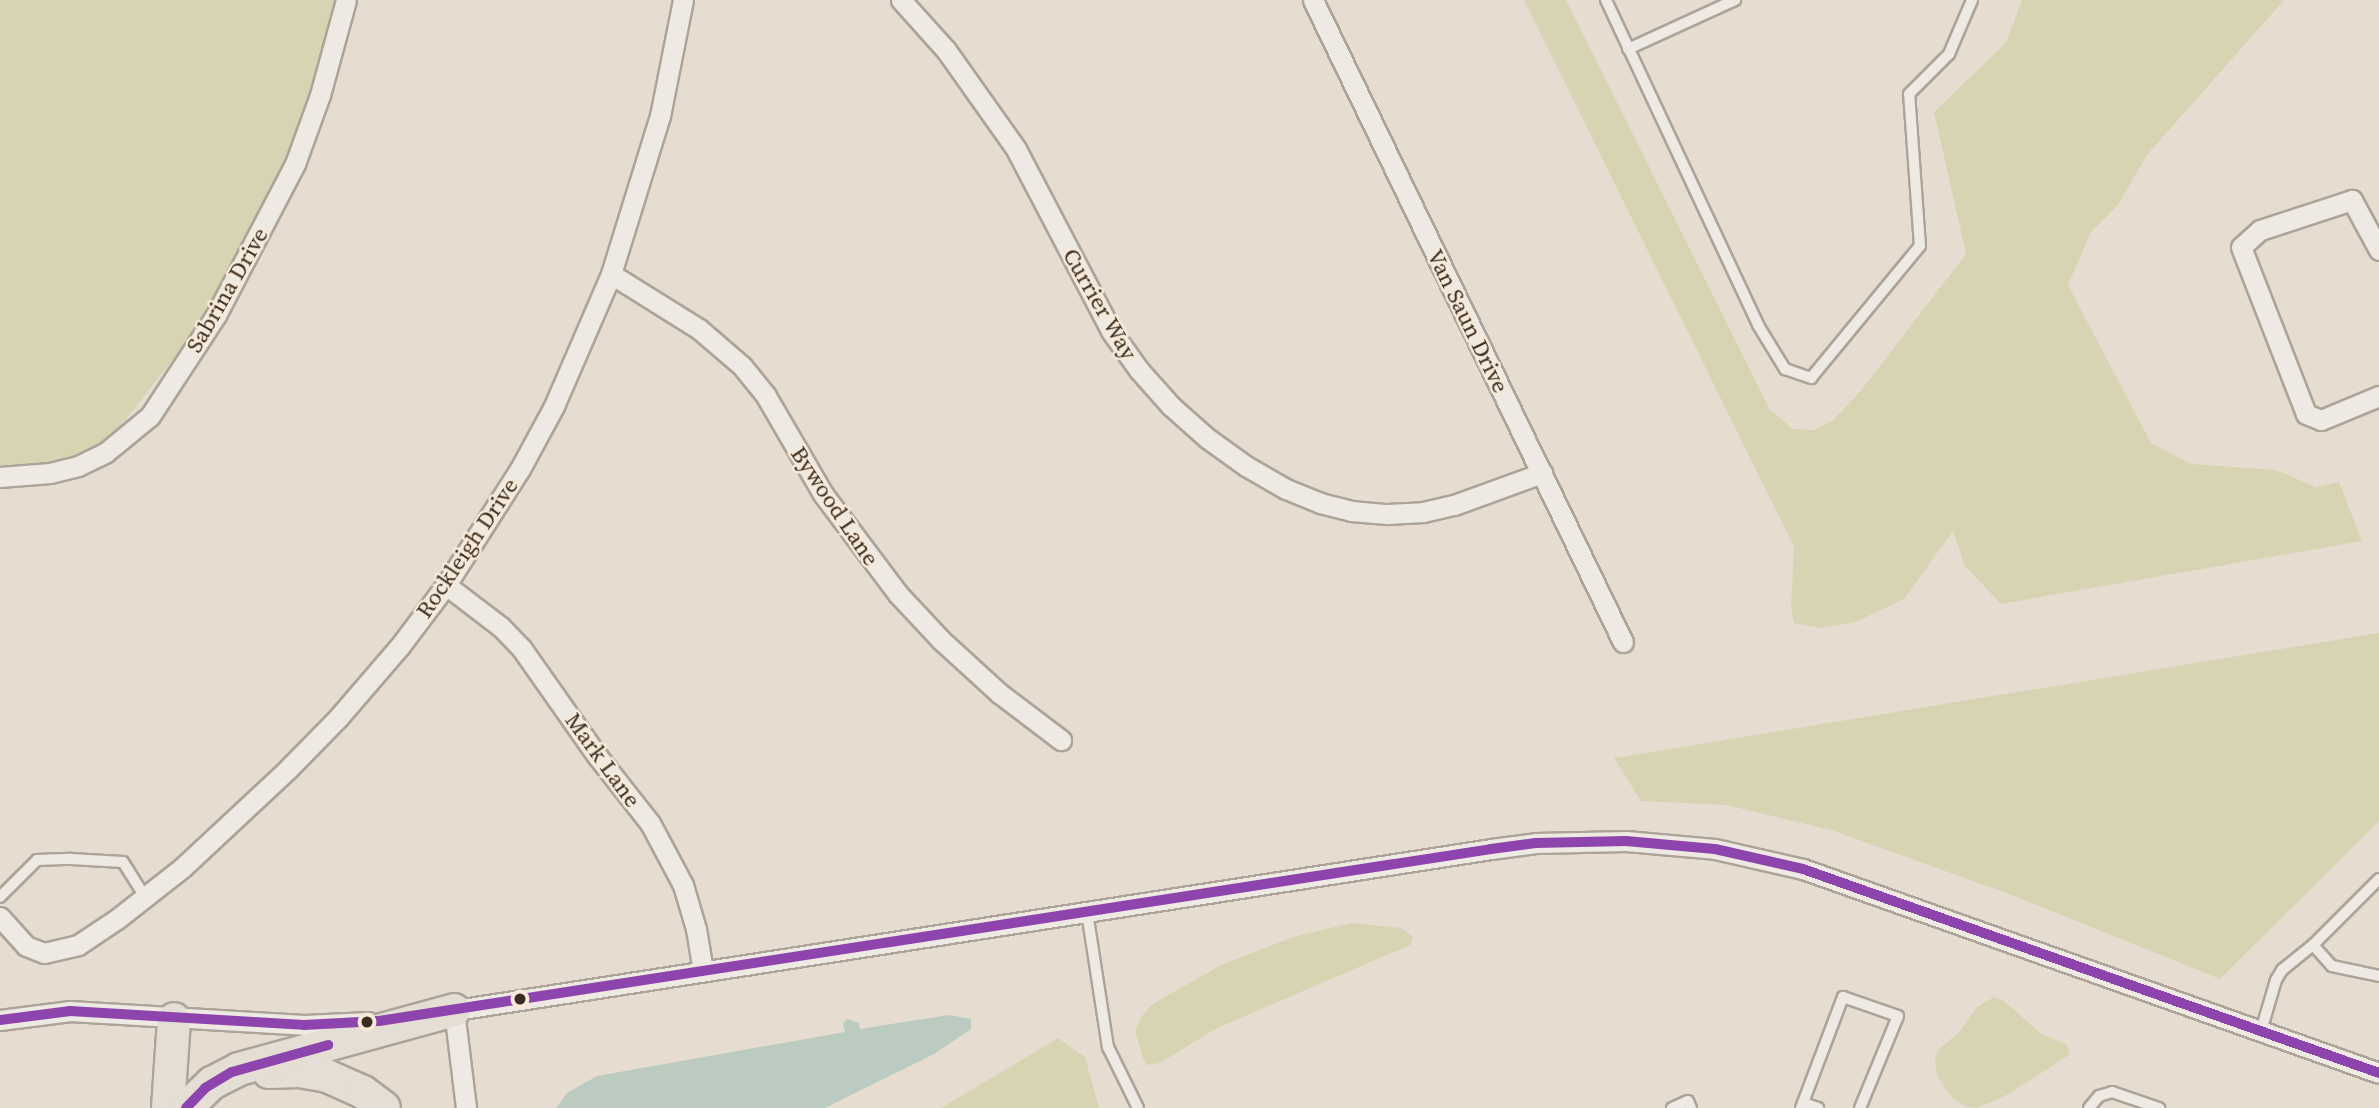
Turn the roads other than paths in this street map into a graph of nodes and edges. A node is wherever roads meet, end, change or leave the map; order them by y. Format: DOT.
graph roads {
  1 [pos="346,0"];
  2 [pos="683,0"];
  3 [pos="901,0"];
  4 [pos="1313,0"];
  5 [pos="1606,0"];
  6 [pos="1735,0"];
  7 [pos="1972,0"];
  8 [pos="1628,48"];
  9 [pos="2379,250"];
  10 [pos="611,274"];
  11 [pos="2379,396"];
  12 [pos="1542,473"];
  13 [pos="0,477"];
  14 [pos="446,585"];
  15 [pos="1623,642"];
  16 [pos="1061,740"];
  17 [pos="2379,879"];
  18 [pos="0,897"];
  19 [pos="145,897"];
  20 [pos="1087,912"];
  21 [pos="0,916"];
  22 [pos="2313,945"];
  23 [pos="703,971"];
  24 [pos="2379,976"];
  25 [pos="454,1010"];
  26 [pos="174,1019"];
  27 [pos="0,1020"];
  28 [pos="2261,1031"];
  29 [pos="2379,1073"];
  30 [pos="1802,1106"];
  31 [pos="168,1108"];
  32 [pos="186,1108"];
  33 [pos="192,1108"];
  34 [pos="384,1108"];
  35 [pos="466,1108"];
  36 [pos="1138,1108"];
  37 [pos="1672,1108"];
  38 [pos="1691,1108"];
  39 [pos="1818,1108"];
  40 [pos="1860,1108"];
  41 [pos="2089,1108"];
  42 [pos="2159,1108"];
  1 -- 13 [label="street, Sabrina Drive"];
  2 -- 10 [label="street, Rockleigh Drive"];
  3 -- 12 [label="street, Currier Way"];
  4 -- 12 [label="street, Van Saun Drive"];
  5 -- 8 [label="lane"];
  6 -- 8 [label="lane"];
  7 -- 8 [label="lane"];
  9 -- 11 [label="street"];
  10 -- 14 [label="street, Rockleigh Drive"];
  10 -- 16 [label="street, Bywood Lane"];
  12 -- 15 [label="street, Van Saun Drive"];
  14 -- 19 [label="street, Rockleigh Drive"];
  14 -- 23 [label="street, Mark Lane"];
  17 -- 22 [label="lane"];
  18 -- 19 [label="lane"];
  19 -- 21 [label="street, Rockleigh Drive"];
  20 -- 23 [label="street"];
  20 -- 28 [label="street"];
  20 -- 36 [label="lane"];
  22 -- 24 [label="lane"];
  22 -- 28 [label="lane"];
  23 -- 25 [label="street"];
  25 -- 26 [label="street"];
  25 -- 32 [label="main road"];
  25 -- 35 [label="street"];
  26 -- 27 [label="street"];
  26 -- 31 [label="main road"];
  28 -- 29 [label="street"];
  30 -- 39 [label="lane"];
  30 -- 40 [label="lane"];
  33 -- 34 [label="main road"];
  37 -- 38 [label="lane"];
  41 -- 42 [label="lane"];
}
